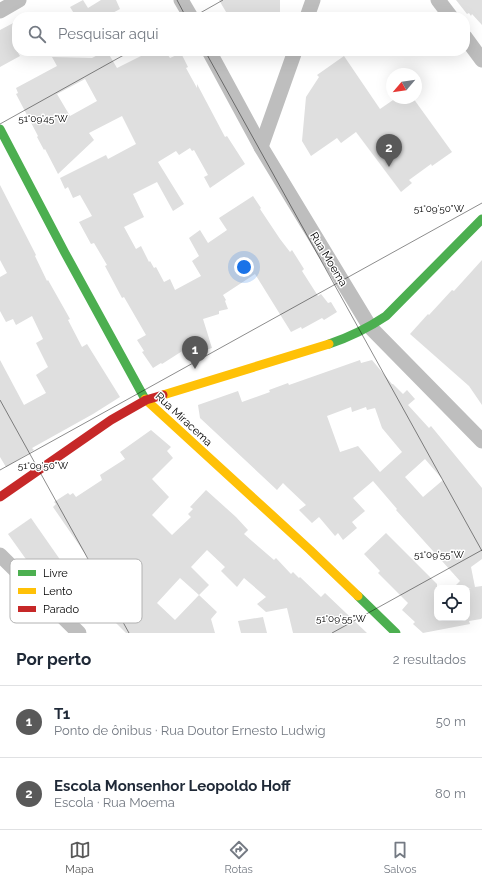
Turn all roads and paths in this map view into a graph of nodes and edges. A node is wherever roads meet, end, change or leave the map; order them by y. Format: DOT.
graph roads {
  1 [pos="19,0"];
  2 [pos="181,0"];
  3 [pos="313,0"];
  4 [pos="438,0"];
  5 [pos="0,10"];
  6 [pos="187,12"];
  7 [pos="309,12"];
  8 [pos="447,12"];
  9 [pos="470,44"];
  10 [pos="212,56"];
  11 [pos="293,56"];
  12 [pos="482,60"];
  13 [pos="0,129"];
  14 [pos="261,148"];
  15 [pos="482,219"];
  16 [pos="370,327"];
  17 [pos="146,400"];
  18 [pos="482,441"];
  19 [pos="0,496"];
  20 [pos="0,555"];
  21 [pos="10,565"];
  22 [pos="69,623"];
  23 [pos="79,633"];
  24 [pos="396,633"];
  1 -- 5 [label="street"];
  2 -- 6 [label="street"];
  3 -- 7 [label="street"];
  4 -- 8 [label="street"];
  9 -- 12 [label="street"];
  10 -- 14 [label="street, Rua Moema"];
  11 -- 14 [label="street"];
  13 -- 17 [label="street, Rua Miracema"];
  14 -- 16 [label="street, Rua Moema"];
  15 -- 16 [label="street"];
  16 -- 17 [label="street"];
  16 -- 18 [label="street, Rua Moema"];
  17 -- 19 [label="street"];
  17 -- 24 [label="street, Rua Miracema"];
  20 -- 21 [label="street"];
  22 -- 23 [label="street"];
}
